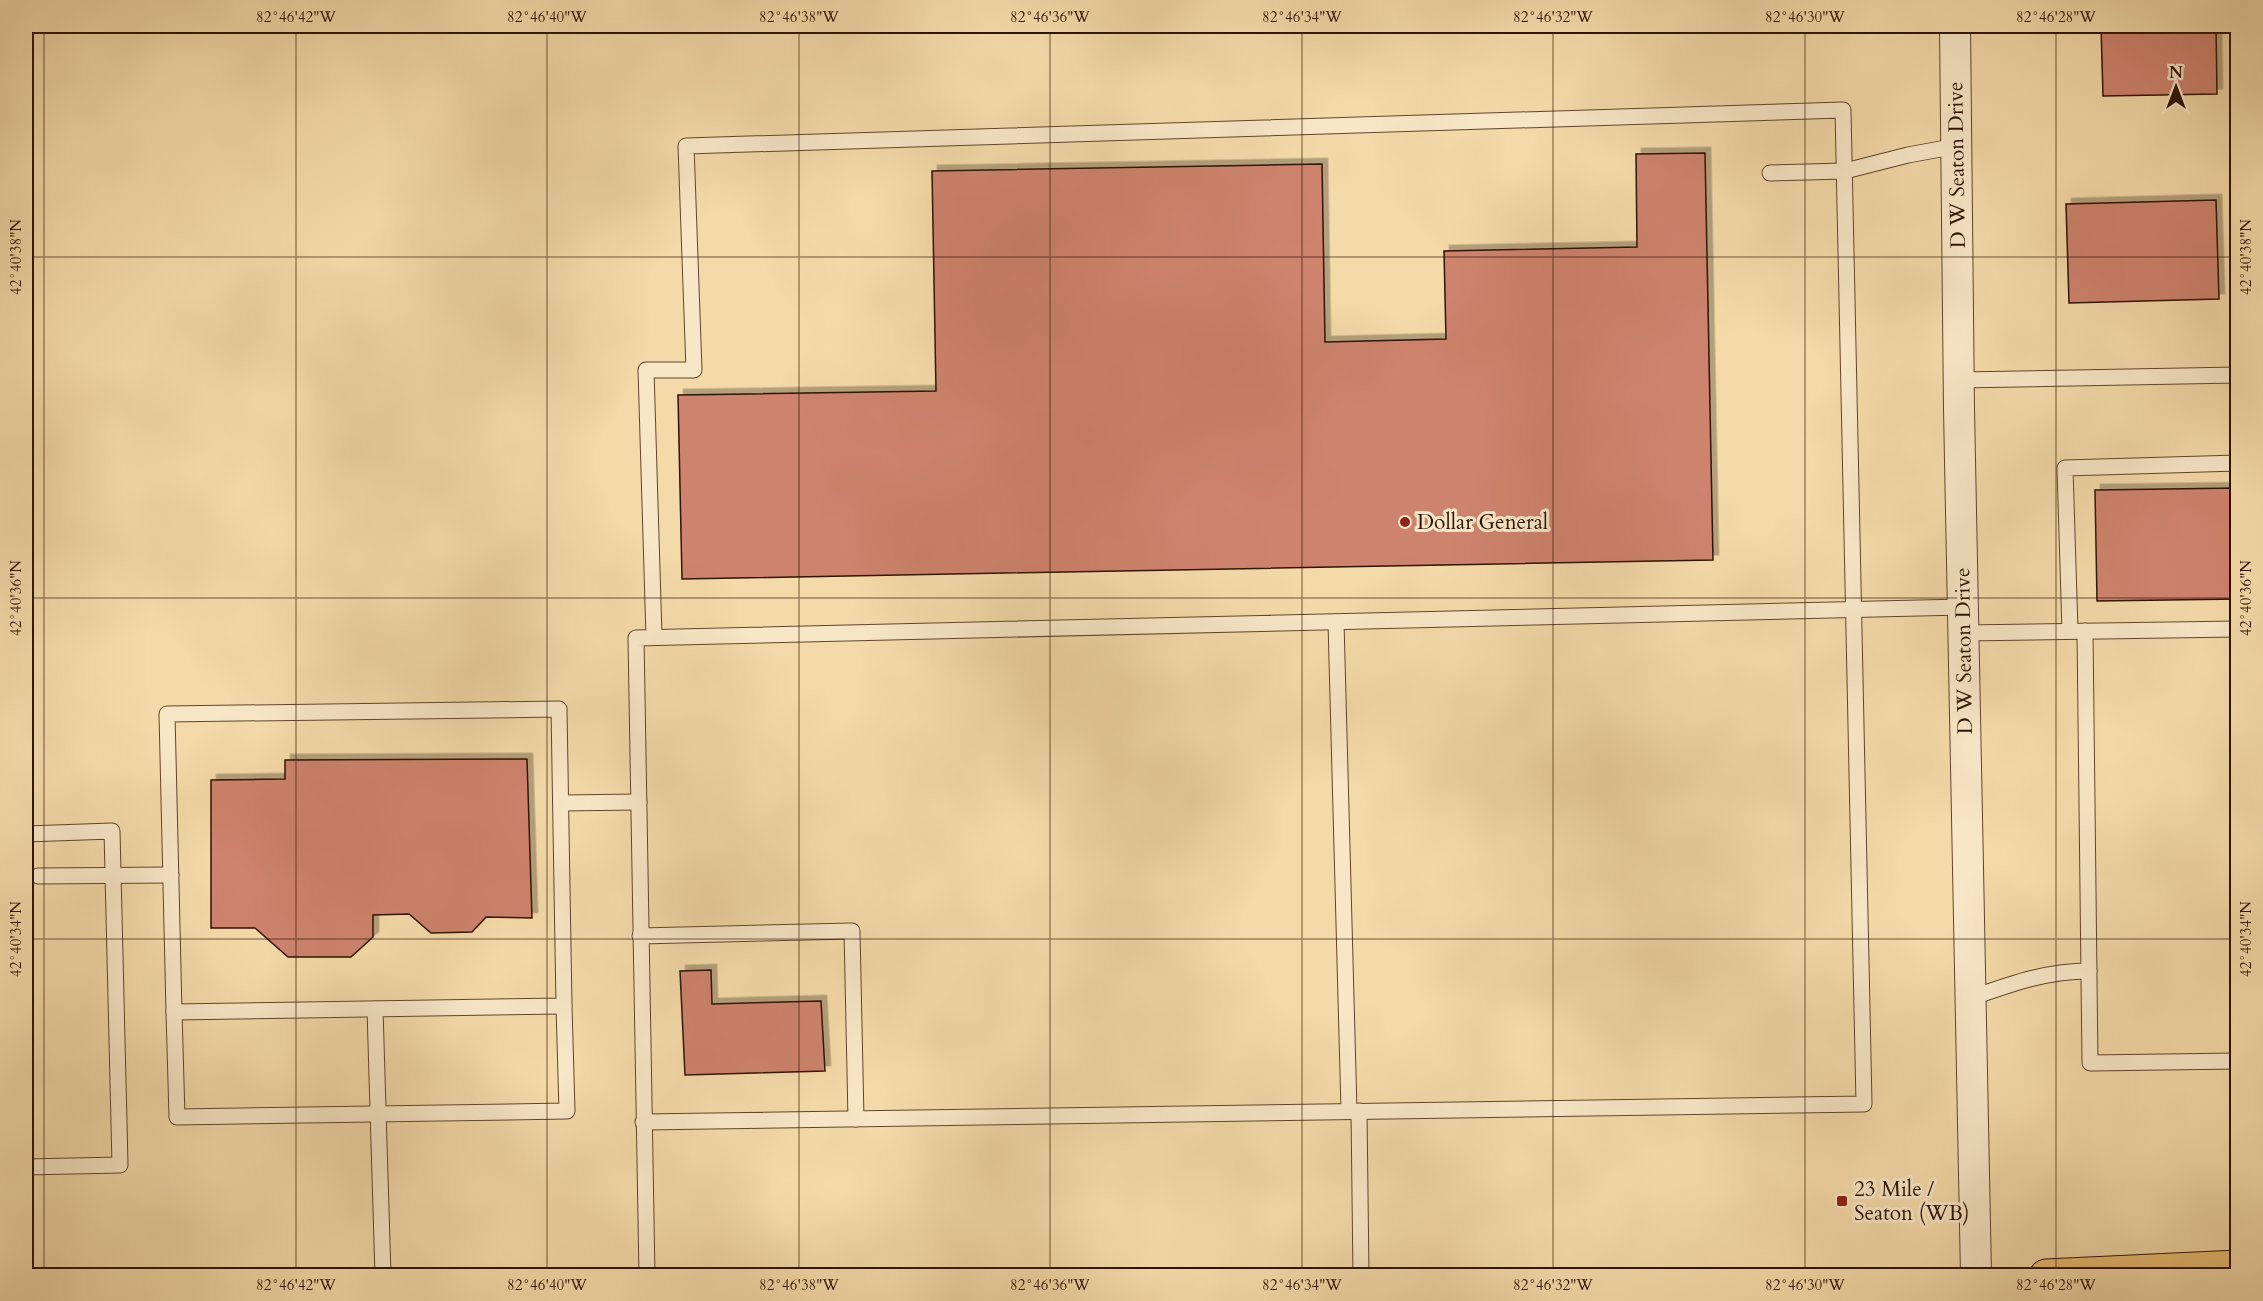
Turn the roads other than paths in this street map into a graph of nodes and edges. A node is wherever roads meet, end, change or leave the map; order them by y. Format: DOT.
graph roads {
  1 [pos="1955,26"];
  2 [pos="1957,146"];
  3 [pos="1845,171"];
  4 [pos="1770,173"];
  5 [pos="2238,375"];
  6 [pos="1959,380"];
  7 [pos="2238,464"];
  8 [pos="1854,609"];
  9 [pos="1963,620"];
  10 [pos="1336,621"];
  11 [pos="2238,628"];
  12 [pos="2078,631"];
  13 [pos="654,638"];
  14 [pos="639,802"];
  15 [pos="561,803"];
  16 [pos="26,834"];
  17 [pos="113,875"];
  18 [pos="171,875"];
  19 [pos="38,876"];
  20 [pos="640,936"];
  21 [pos="2089,971"];
  22 [pos="1971,998"];
  23 [pos="564,1006"];
  24 [pos="375,1009"];
  25 [pos="174,1012"];
  26 [pos="2238,1061"];
  27 [pos="1354,1111"];
  28 [pos="378,1113"];
  29 [pos="856,1119"];
  30 [pos="643,1122"];
  31 [pos="26,1167"];
  32 [pos="2238,1267"];
  33 [pos="383,1275"];
  34 [pos="647,1275"];
  35 [pos="1361,1275"];
  36 [pos="1976,1275"];
  37 [pos="2046,1275"];
  1 -- 2 [label="street, D W Seaton Drive"];
  2 -- 3 [label="lane"];
  2 -- 6 [label="street, D W Seaton Drive"];
  3 -- 4 [label="lane"];
  3 -- 8 [label="lane"];
  3 -- 13 [label="lane"];
  5 -- 6 [label="lane"];
  6 -- 9 [label="street, D W Seaton Drive"];
  7 -- 12 [label="lane"];
  8 -- 9 [label="lane"];
  8 -- 10 [label="lane"];
  8 -- 27 [label="lane"];
  9 -- 12 [label="lane"];
  9 -- 22 [label="street, D W Seaton Drive"];
  10 -- 13 [label="lane"];
  10 -- 27 [label="lane"];
  11 -- 12 [label="lane"];
  12 -- 21 [label="lane"];
  13 -- 14 [label="lane"];
  14 -- 15 [label="lane"];
  14 -- 20 [label="lane"];
  15 -- 18 [label="lane"];
  15 -- 23 [label="lane"];
  16 -- 17 [label="lane"];
  17 -- 18 [label="lane"];
  17 -- 19 [label="lane"];
  17 -- 31 [label="lane"];
  18 -- 25 [label="lane"];
  20 -- 29 [label="lane"];
  20 -- 30 [label="lane"];
  21 -- 22 [label="lane"];
  21 -- 26 [label="lane"];
  22 -- 36 [label="street, D W Seaton Drive"];
  23 -- 24 [label="lane"];
  23 -- 28 [label="lane"];
  24 -- 25 [label="lane"];
  24 -- 28 [label="lane"];
  25 -- 28 [label="lane"];
  27 -- 29 [label="lane"];
  27 -- 35 [label="lane"];
  28 -- 33 [label="lane"];
  29 -- 30 [label="lane"];
  30 -- 34 [label="lane"];
  32 -- 37 [label="main road"];
}
